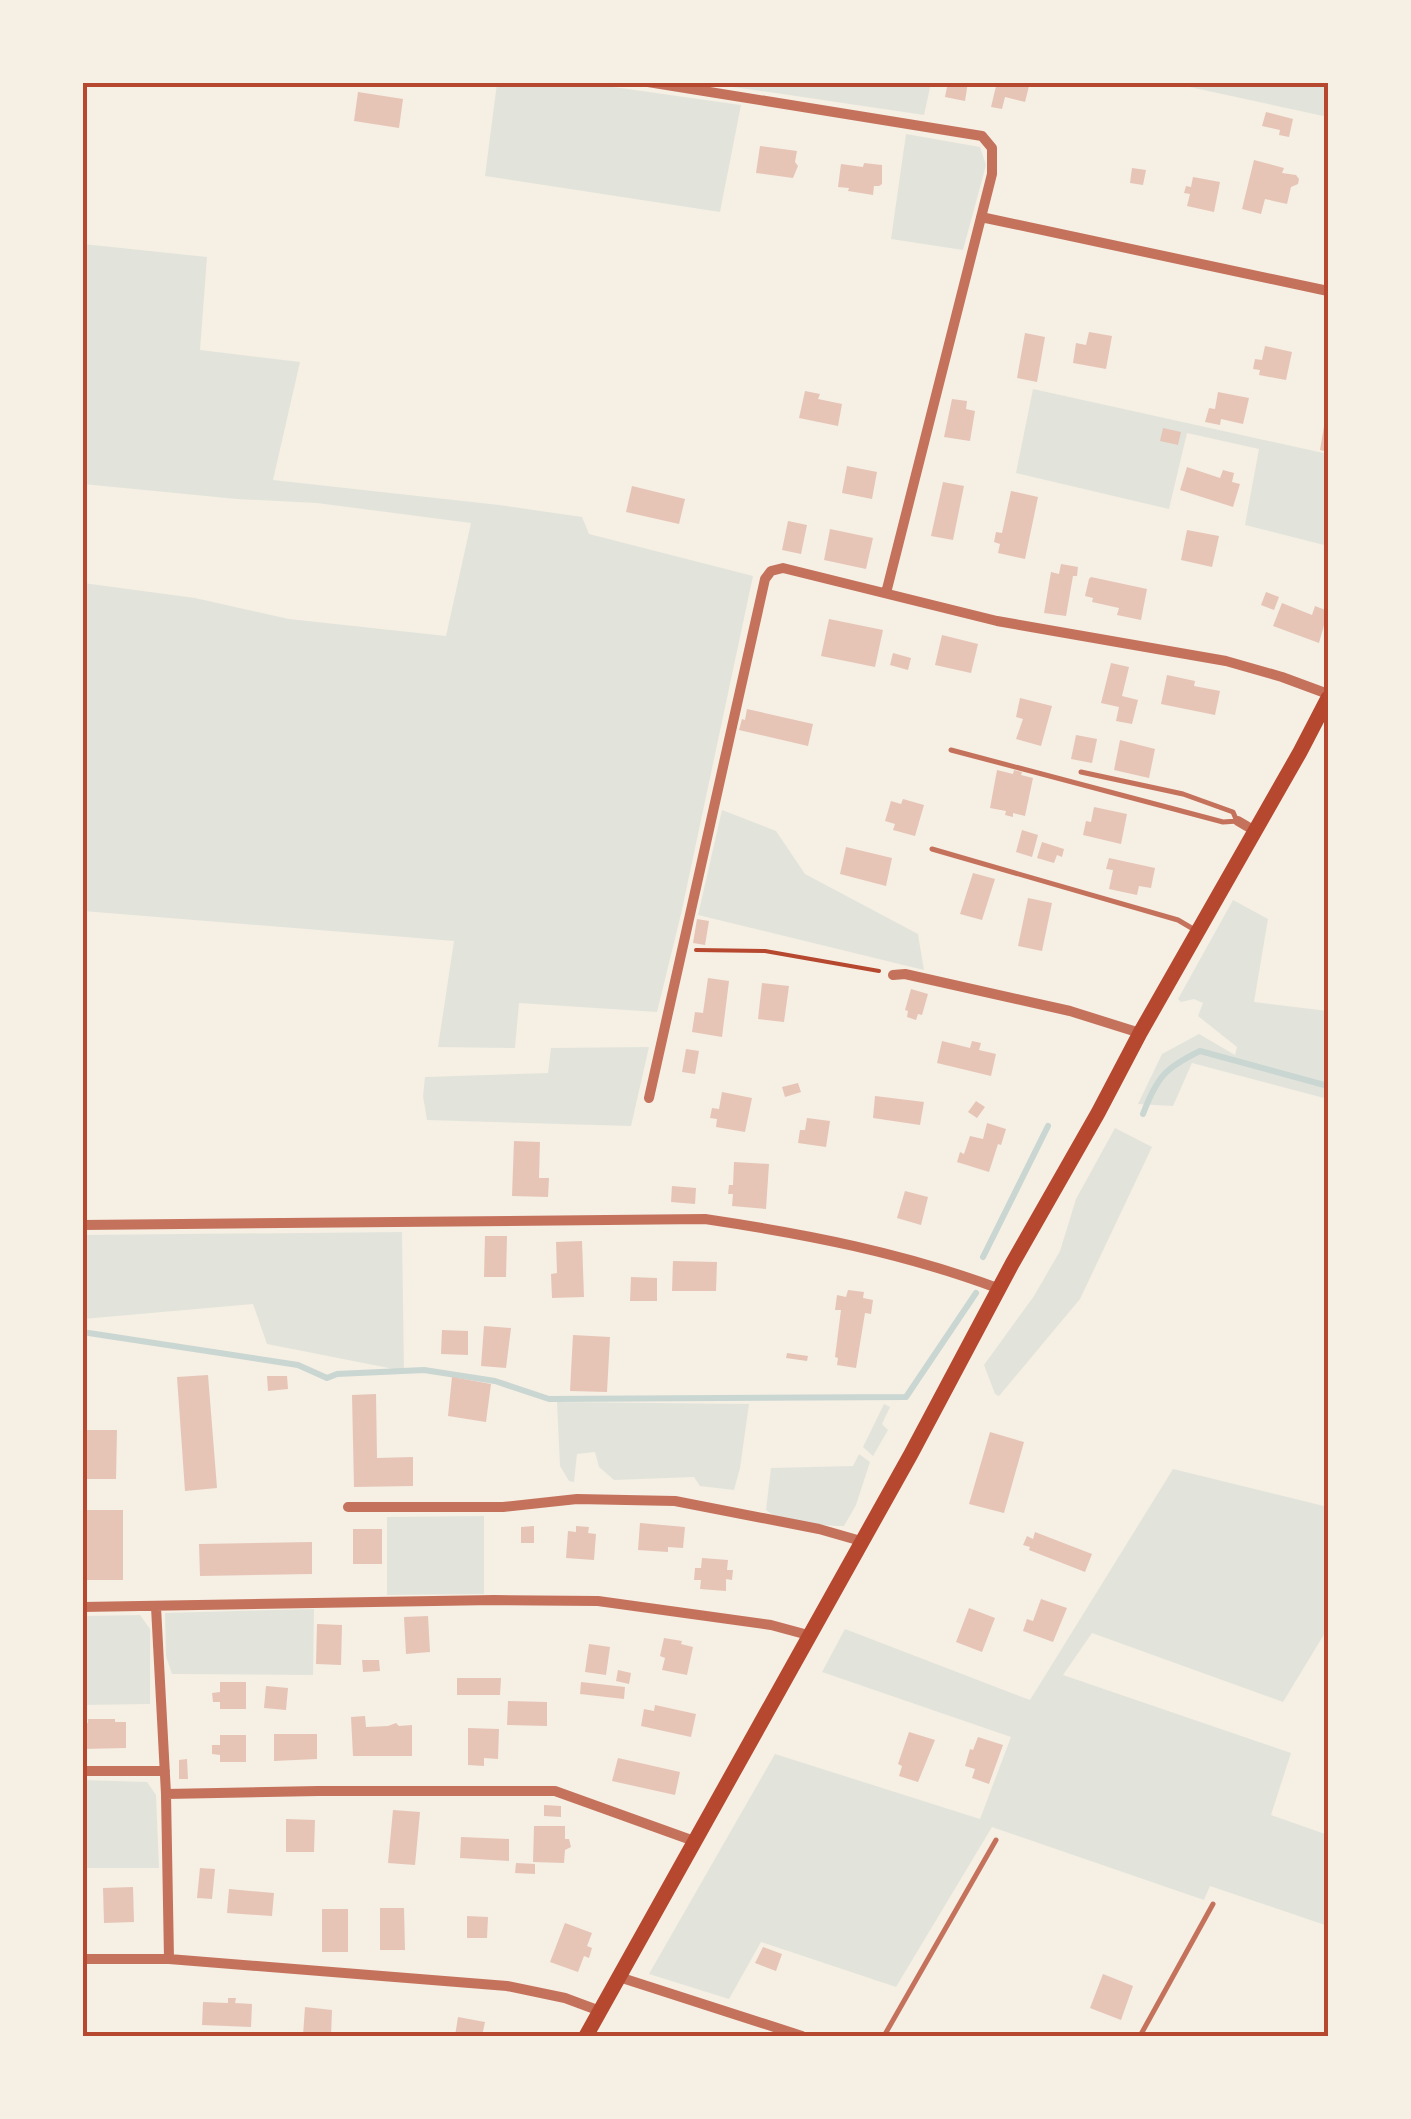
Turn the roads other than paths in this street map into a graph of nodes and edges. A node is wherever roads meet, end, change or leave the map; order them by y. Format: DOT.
graph roads {
  1 [pos="648,82"];
  2 [pos="981,217"];
  3 [pos="1328,292"];
  4 [pos="886,593"];
  5 [pos="1328,696"];
  6 [pos="950,750"];
  7 [pos="1081,772"];
  8 [pos="1238,822"];
  9 [pos="1256,831"];
  10 [pos="932,849"];
  11 [pos="1198,932"];
  12 [pos="893,974"];
  13 [pos="1140,1033"];
  14 [pos="649,1098"];
  15 [pos="82,1224"];
  16 [pos="1000,1289"];
  17 [pos="348,1508"];
  18 [pos="861,1540"];
  19 [pos="82,1606"];
  20 [pos="156,1607"];
  21 [pos="808,1635"];
  22 [pos="82,1772"];
  23 [pos="165,1772"];
  24 [pos="166,1794"];
  25 [pos="996,1840"];
  26 [pos="694,1841"];
  27 [pos="1213,1904"];
  28 [pos="82,1959"];
  29 [pos="169,1959"];
  30 [pos="619,1976"];
  31 [pos="600,2011"];
  32 [pos="586,2036"];
  33 [pos="802,2036"];
  34 [pos="884,2036"];
  35 [pos="1140,2036"];
  1 -- 2 [label="street"];
  2 -- 3 [label="street"];
  2 -- 4 [label="street"];
  4 -- 5 [label="street"];
  4 -- 14 [label="street"];
  5 -- 9 [label="main road"];
  6 -- 8 [label="lane"];
  7 -- 8 [label="lane"];
  8 -- 9 [label="street"];
  9 -- 11 [label="main road"];
  10 -- 11 [label="lane"];
  11 -- 13 [label="main road"];
  12 -- 13 [label="street"];
  13 -- 16 [label="main road"];
  15 -- 16 [label="street"];
  16 -- 18 [label="main road"];
  17 -- 18 [label="street"];
  18 -- 21 [label="main road"];
  19 -- 20 [label="street"];
  20 -- 21 [label="street"];
  20 -- 23 [label="street"];
  21 -- 26 [label="main road"];
  22 -- 23 [label="street"];
  23 -- 24 [label="street"];
  24 -- 26 [label="street"];
  24 -- 29 [label="street"];
  25 -- 34 [label="lane"];
  26 -- 30 [label="main road"];
  27 -- 35 [label="lane"];
  28 -- 29 [label="street"];
  29 -- 31 [label="street"];
  30 -- 31 [label="main road"];
  30 -- 33 [label="street"];
  31 -- 32 [label="main road"];
}
